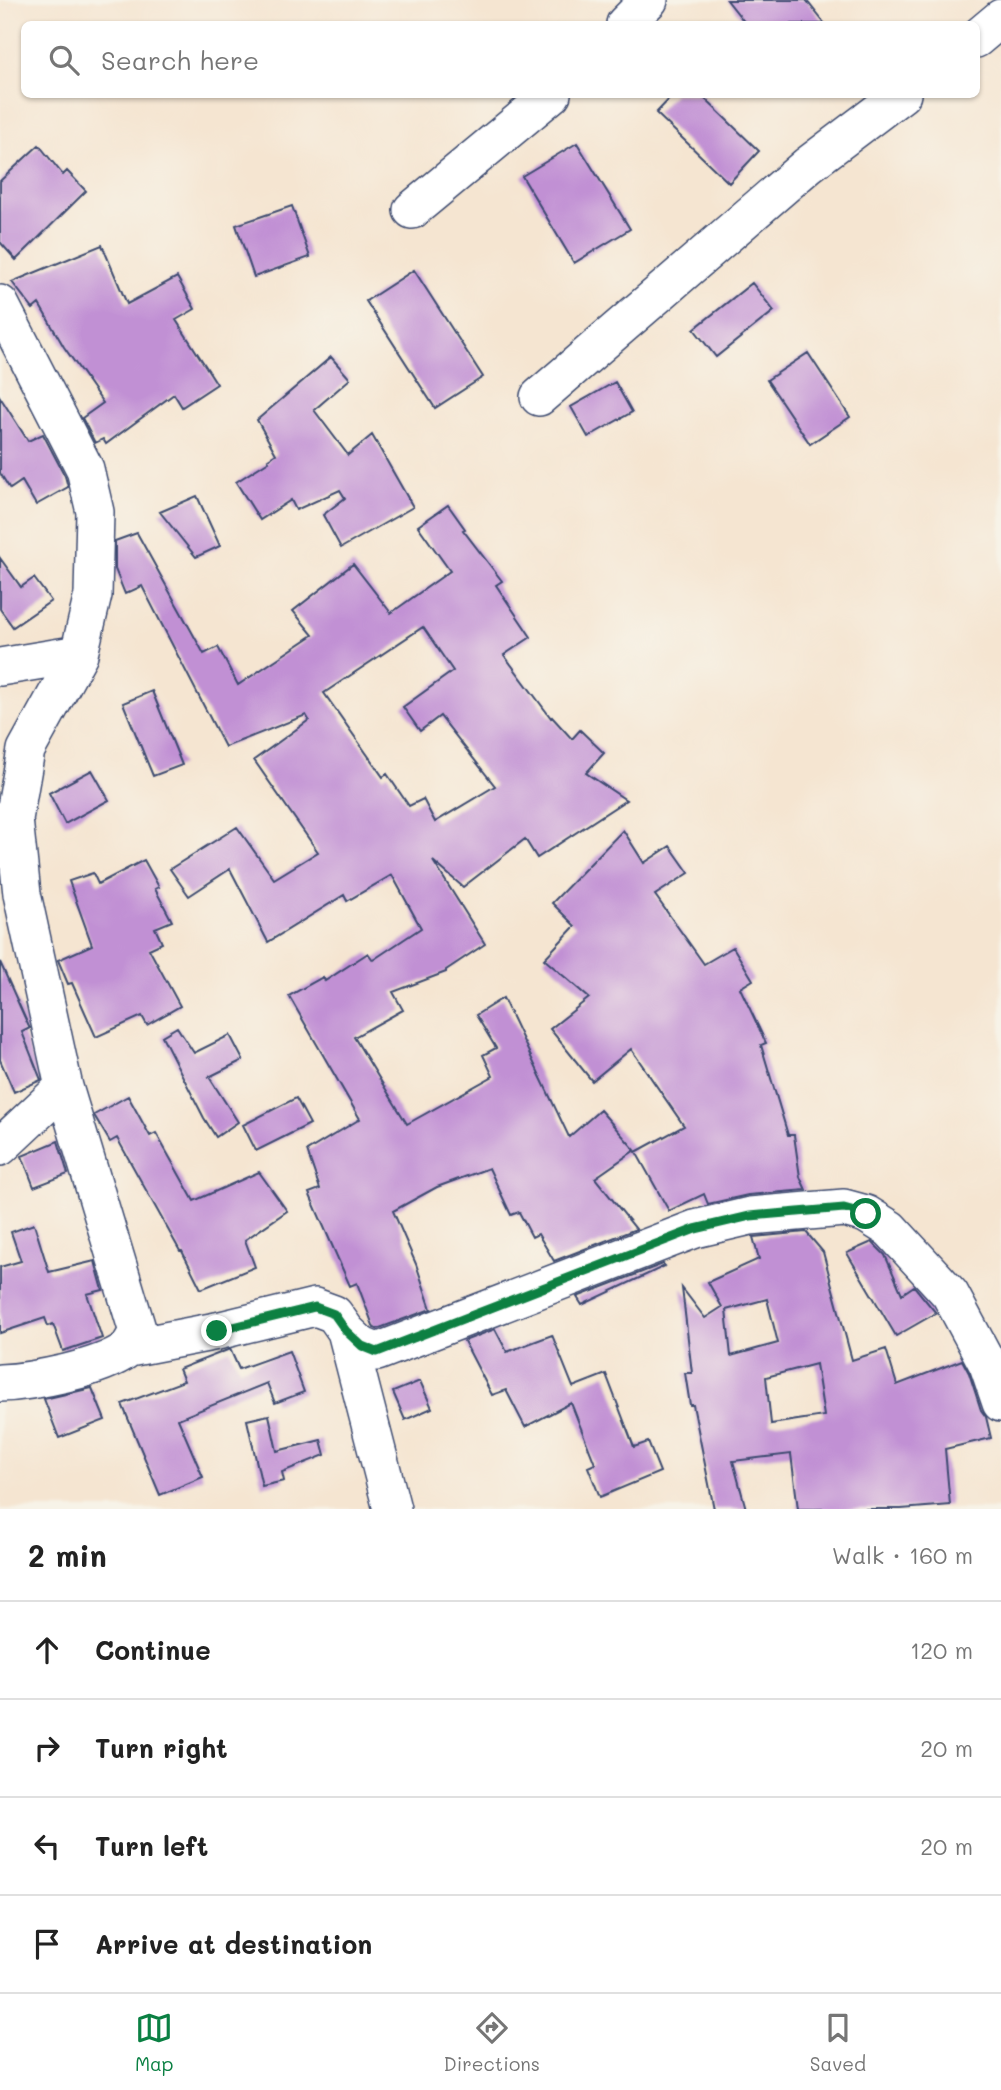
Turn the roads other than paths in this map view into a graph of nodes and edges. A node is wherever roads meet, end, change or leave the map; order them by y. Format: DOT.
graph roads {
  1 [pos="649,0"];
  2 [pos="1001,18"];
  3 [pos="628,21"];
  4 [pos="980,36"];
  5 [pos="547,98"];
  6 [pos="897,98"];
  7 [pos="412,210"];
  8 [pos="0,304"];
  9 [pos="539,397"];
  10 [pos="79,654"];
  11 [pos="0,667"];
  12 [pos="64,1087"];
  13 [pos="0,1147"];
  14 [pos="346,1331"];
  15 [pos="129,1348"];
  16 [pos="0,1383"];
  17 [pos="1001,1403"];
  18 [pos="392,1509"];
  1 -- 3 [label="street"];
  2 -- 4 [label="street"];
  5 -- 7 [label="street"];
  6 -- 9 [label="street"];
  8 -- 10 [label="street"];
  10 -- 11 [label="street"];
  10 -- 12 [label="street"];
  12 -- 13 [label="street"];
  12 -- 15 [label="street"];
  14 -- 15 [label="street"];
  14 -- 17 [label="street"];
  14 -- 18 [label="street"];
  15 -- 16 [label="street"];
}
